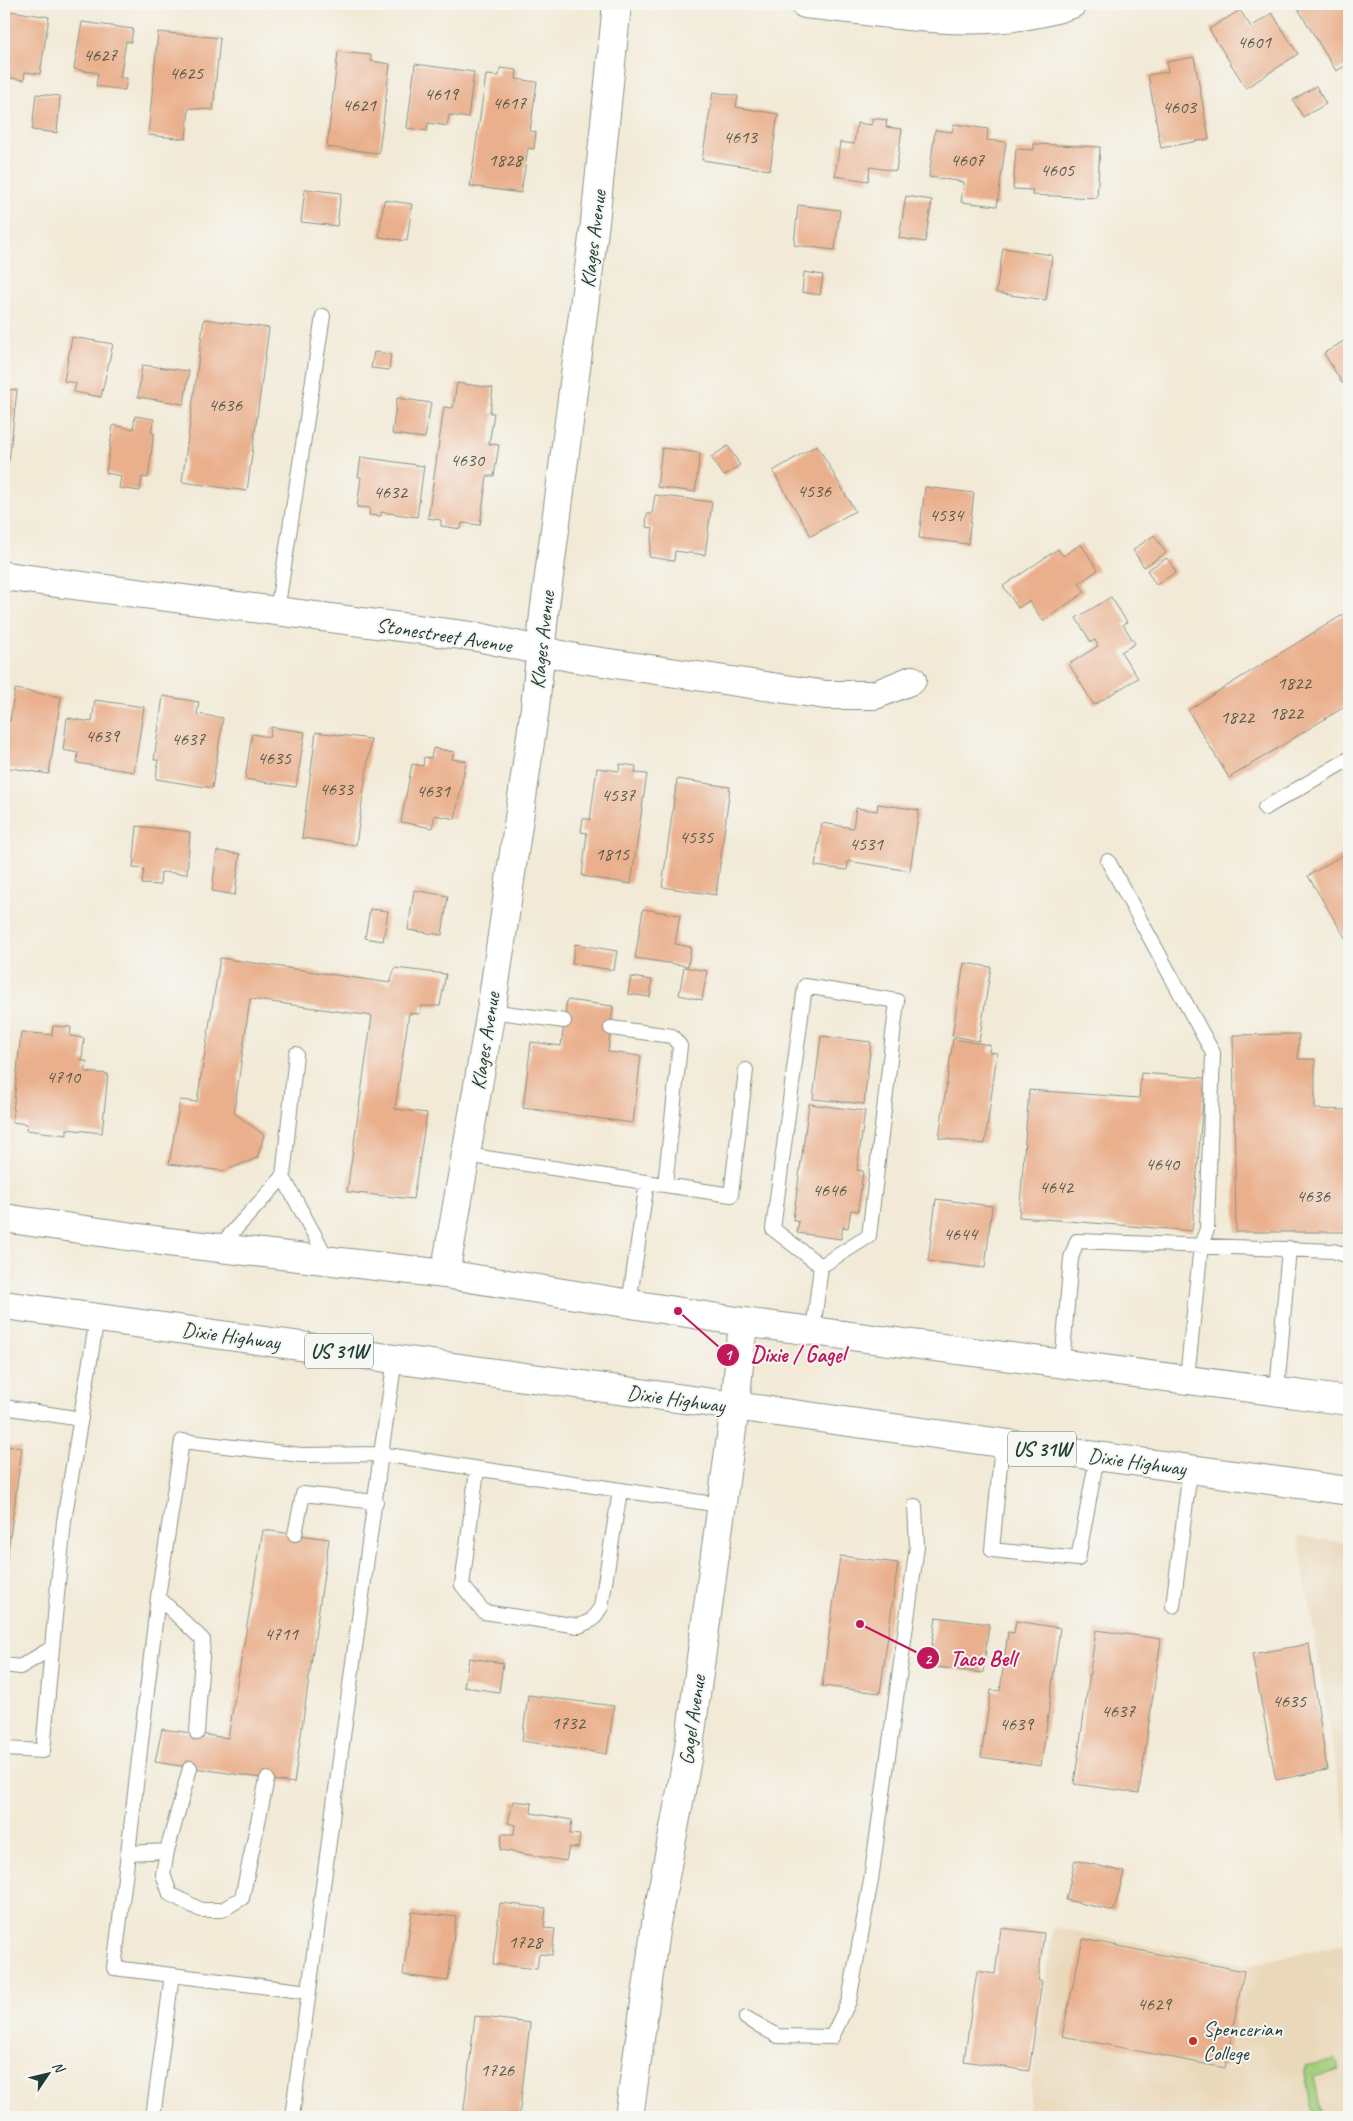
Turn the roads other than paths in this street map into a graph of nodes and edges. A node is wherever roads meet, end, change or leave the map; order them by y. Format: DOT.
graph roads {
  1 [pos="617,4"];
  2 [pos="805,4"];
  3 [pos="1072,4"];
  4 [pos="323,316"];
  5 [pos="4,576"];
  6 [pos="277,611"];
  7 [pos="542,651"];
  8 [pos="912,680"];
  9 [pos="1349,758"];
  10 [pos="1265,808"];
  11 [pos="1108,861"];
  12 [pos="491,1011"];
  13 [pos="564,1021"];
  14 [pos="610,1028"];
  15 [pos="296,1054"];
  16 [pos="746,1070"];
  17 [pos="466,1155"];
  18 [pos="283,1176"];
  19 [pos="647,1182"];
  20 [pos="665,1185"];
  21 [pos="4,1218"];
  22 [pos="1202,1244"];
  23 [pos="218,1248"];
  24 [pos="1288,1248"];
  25 [pos="1349,1259"];
  26 [pos="328,1260"];
  27 [pos="821,1266"];
  28 [pos="445,1274"];
  29 [pos="629,1304"];
  30 [pos="4,1305"];
  31 [pos="97,1318"];
  32 [pos="743,1322"];
  33 [pos="813,1331"];
  34 [pos="395,1359"];
  35 [pos="1062,1364"];
  36 [pos="1187,1378"];
  37 [pos="1277,1391"];
  38 [pos="1349,1401"];
  39 [pos="4,1407"];
  40 [pos="735,1407"];
  41 [pos="81,1419"];
  42 [pos="1002,1444"];
  43 [pos="381,1454"];
  44 [pos="1097,1456"];
  45 [pos="477,1470"];
  46 [pos="1190,1470"];
  47 [pos="620,1491"];
  48 [pos="1349,1491"];
  49 [pos="376,1502"];
  50 [pos="720,1505"];
  51 [pos="915,1506"];
  52 [pos="295,1534"];
  53 [pos="158,1597"];
  54 [pos="1173,1606"];
  55 [pos="52,1648"];
  56 [pos="4,1665"];
  57 [pos="197,1734"];
  58 [pos="4,1749"];
  59 [pos="190,1768"];
  60 [pos="266,1779"];
  61 [pos="167,1851"];
  62 [pos="128,1853"];
  63 [pos="172,1975"];
  64 [pos="309,1992"];
  65 [pos="746,2018"];
  66 [pos="153,2117"];
  67 [pos="292,2117"];
  68 [pos="629,2117"];
  1 -- 7 [label="street, Klages Avenue"];
  2 -- 3 [label="street"];
  4 -- 6 [label="lane"];
  5 -- 6 [label="street, Stonestreet Avenue"];
  6 -- 7 [label="street, Stonestreet Avenue"];
  7 -- 8 [label="street, Stonestreet Avenue"];
  7 -- 12 [label="street, Klages Avenue"];
  9 -- 10 [label="lane"];
  11 -- 22 [label="lane"];
  12 -- 13 [label="lane"];
  12 -- 17 [label="street, Klages Avenue"];
  14 -- 20 [label="lane"];
  15 -- 18 [label="lane"];
  16 -- 20 [label="lane"];
  17 -- 19 [label="lane"];
  17 -- 28 [label="street, Klages Avenue"];
  18 -- 23 [label="lane"];
  18 -- 26 [label="lane"];
  19 -- 20 [label="lane"];
  19 -- 29 [label="lane"];
  21 -- 23 [label="street"];
  22 -- 24 [label="lane"];
  22 -- 35 [label="lane"];
  22 -- 36 [label="lane"];
  23 -- 26 [label="street"];
  24 -- 25 [label="lane"];
  24 -- 37 [label="lane"];
  26 -- 28 [label="street"];
  27 -- 27 [label="lane"];
  27 -- 33 [label="lane"];
  28 -- 29 [label="street"];
  29 -- 32 [label="street"];
  30 -- 31 [label="street, Dixie Highway / US 31W"];
  31 -- 34 [label="street, Dixie Highway / US 31W"];
  31 -- 41 [label="lane"];
  32 -- 33 [label="street"];
  32 -- 40 [label="street, Gagel Avenue"];
  33 -- 35 [label="street"];
  34 -- 40 [label="street, Dixie Highway / US 31W"];
  34 -- 43 [label="lane"];
  35 -- 36 [label="street"];
  36 -- 37 [label="street"];
  37 -- 38 [label="street"];
  39 -- 41 [label="lane"];
  40 -- 42 [label="street, Dixie Highway / US 31W"];
  40 -- 50 [label="street, Gagel Avenue"];
  41 -- 55 [label="lane"];
  42 -- 44 [label="street, Dixie Highway / US 31W"];
  42 -- 44 [label="lane"];
  43 -- 45 [label="lane"];
  43 -- 49 [label="lane"];
  43 -- 53 [label="lane"];
  44 -- 46 [label="street, Dixie Highway / US 31W"];
  45 -- 47 [label="lane"];
  45 -- 47 [label="lane"];
  46 -- 48 [label="street, Dixie Highway / US 31W"];
  46 -- 54 [label="lane"];
  47 -- 50 [label="lane"];
  49 -- 52 [label="lane"];
  49 -- 64 [label="lane"];
  50 -- 68 [label="street, Gagel Avenue"];
  51 -- 65 [label="lane"];
  53 -- 57 [label="lane"];
  53 -- 62 [label="lane"];
  55 -- 56 [label="lane"];
  55 -- 58 [label="lane"];
  59 -- 61 [label="lane"];
  60 -- 61 [label="lane"];
  61 -- 62 [label="lane"];
  62 -- 63 [label="lane"];
  63 -- 64 [label="lane"];
  63 -- 66 [label="lane"];
  64 -- 67 [label="lane"];
}
